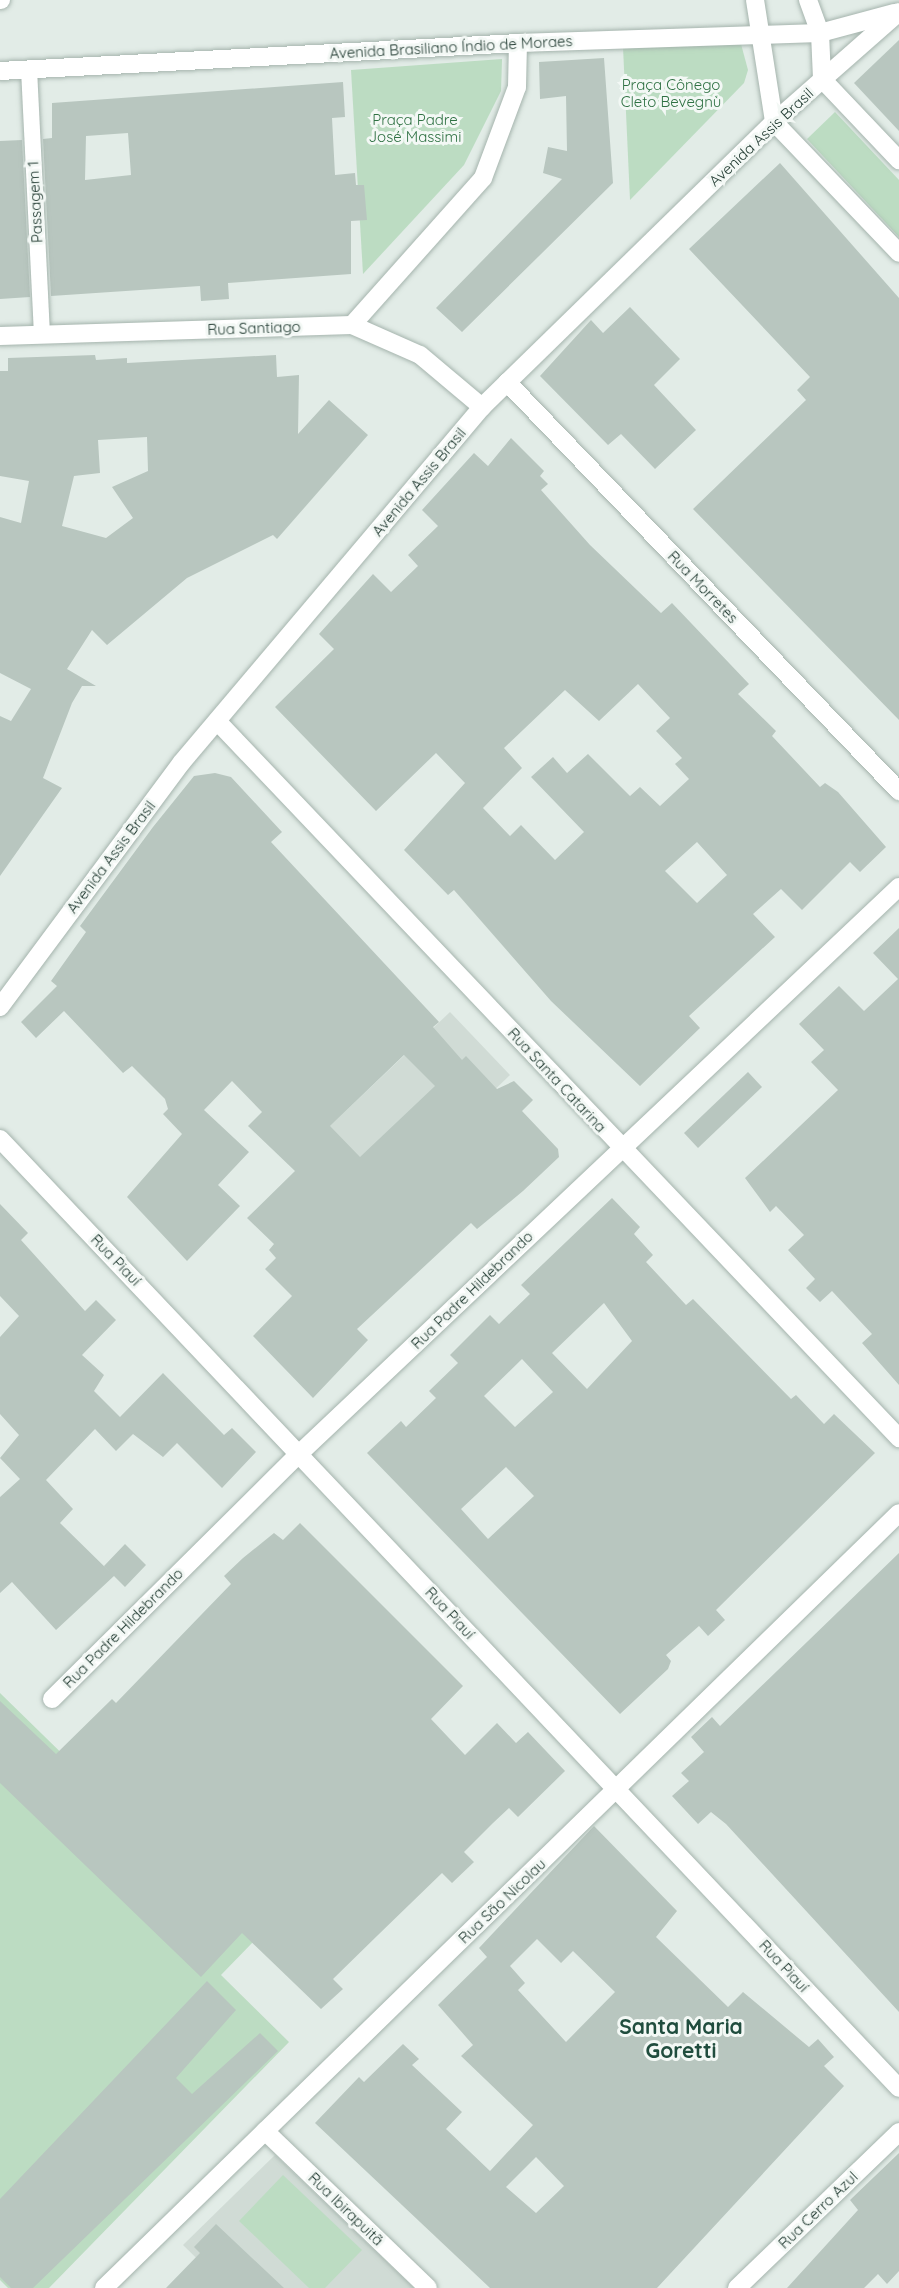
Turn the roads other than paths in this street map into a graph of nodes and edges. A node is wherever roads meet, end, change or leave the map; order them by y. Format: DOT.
graph roads {
  1 [pos="755,0"];
  2 [pos="808,0"];
  3 [pos="899,12"];
  4 [pos="820,33"];
  5 [pos="762,34"];
  6 [pos="518,42"];
  7 [pos="29,69"];
  8 [pos="0,71"];
  9 [pos="822,79"];
  10 [pos="774,122"];
  11 [pos="899,160"];
  12 [pos="899,253"];
  13 [pos="352,325"];
  14 [pos="42,334"];
  15 [pos="0,336"];
  16 [pos="507,382"];
  17 [pos="482,407"];
  18 [pos="217,722"];
  19 [pos="899,791"];
  20 [pos="899,887"];
  21 [pos="0,1007"];
  22 [pos="0,1139"];
  23 [pos="622,1148"];
  24 [pos="899,1438"];
  25 [pos="300,1453"];
  26 [pos="899,1513"];
  27 [pos="52,1699"];
  28 [pos="616,1789"];
  29 [pos="899,2088"];
  30 [pos="265,2131"];
  31 [pos="899,2132"];
  32 [pos="104,2288"];
  33 [pos="428,2288"];
  34 [pos="737,2288"];
  1 -- 5 [label="street"];
  2 -- 4 [label="street"];
  3 -- 4 [label="street, Avenida Brasiliano Índio de Moraes"];
  3 -- 9 [label="street, Avenida Assis Brasil"];
  4 -- 5 [label="street, Avenida Brasiliano Índio de Moraes"];
  4 -- 9 [label="street"];
  5 -- 6 [label="street, Avenida Brasiliano Índio de Moraes"];
  5 -- 10 [label="street"];
  6 -- 7 [label="street, Avenida Brasiliano Índio de Moraes"];
  6 -- 13 [label="street"];
  7 -- 8 [label="street, Avenida Brasiliano Índio de Moraes"];
  7 -- 14 [label="street, Passagem 1"];
  9 -- 10 [label="street, Avenida Assis Brasil"];
  9 -- 11 [label="street"];
  10 -- 12 [label="street"];
  10 -- 16 [label="street, Avenida Assis Brasil"];
  13 -- 14 [label="street, Rua Santiago"];
  13 -- 17 [label="street, Rua Santiago"];
  14 -- 15 [label="street, Rua Santiago"];
  16 -- 17 [label="street, Avenida Assis Brasil"];
  16 -- 19 [label="street, Rua Morretes"];
  17 -- 18 [label="street, Avenida Assis Brasil"];
  18 -- 21 [label="street, Avenida Assis Brasil"];
  18 -- 23 [label="street, Rua Santa Catarina"];
  20 -- 23 [label="street, Rua Padre Hildebrando"];
  22 -- 25 [label="street, Rua Piauí"];
  23 -- 24 [label="street, Rua Santa Catarina"];
  23 -- 25 [label="street, Rua Padre Hildebrando"];
  25 -- 27 [label="street, Rua Padre Hildebrando"];
  25 -- 28 [label="street, Rua Piauí"];
  26 -- 28 [label="street, Rua São Nicolau"];
  28 -- 29 [label="street, Rua Piauí"];
  28 -- 30 [label="street, Rua São Nicolau"];
  30 -- 32 [label="street, Rua São Nicolau"];
  30 -- 33 [label="street, Rua Ibirapuitã"];
  31 -- 34 [label="street, Rua Cerro Azul"];
}
